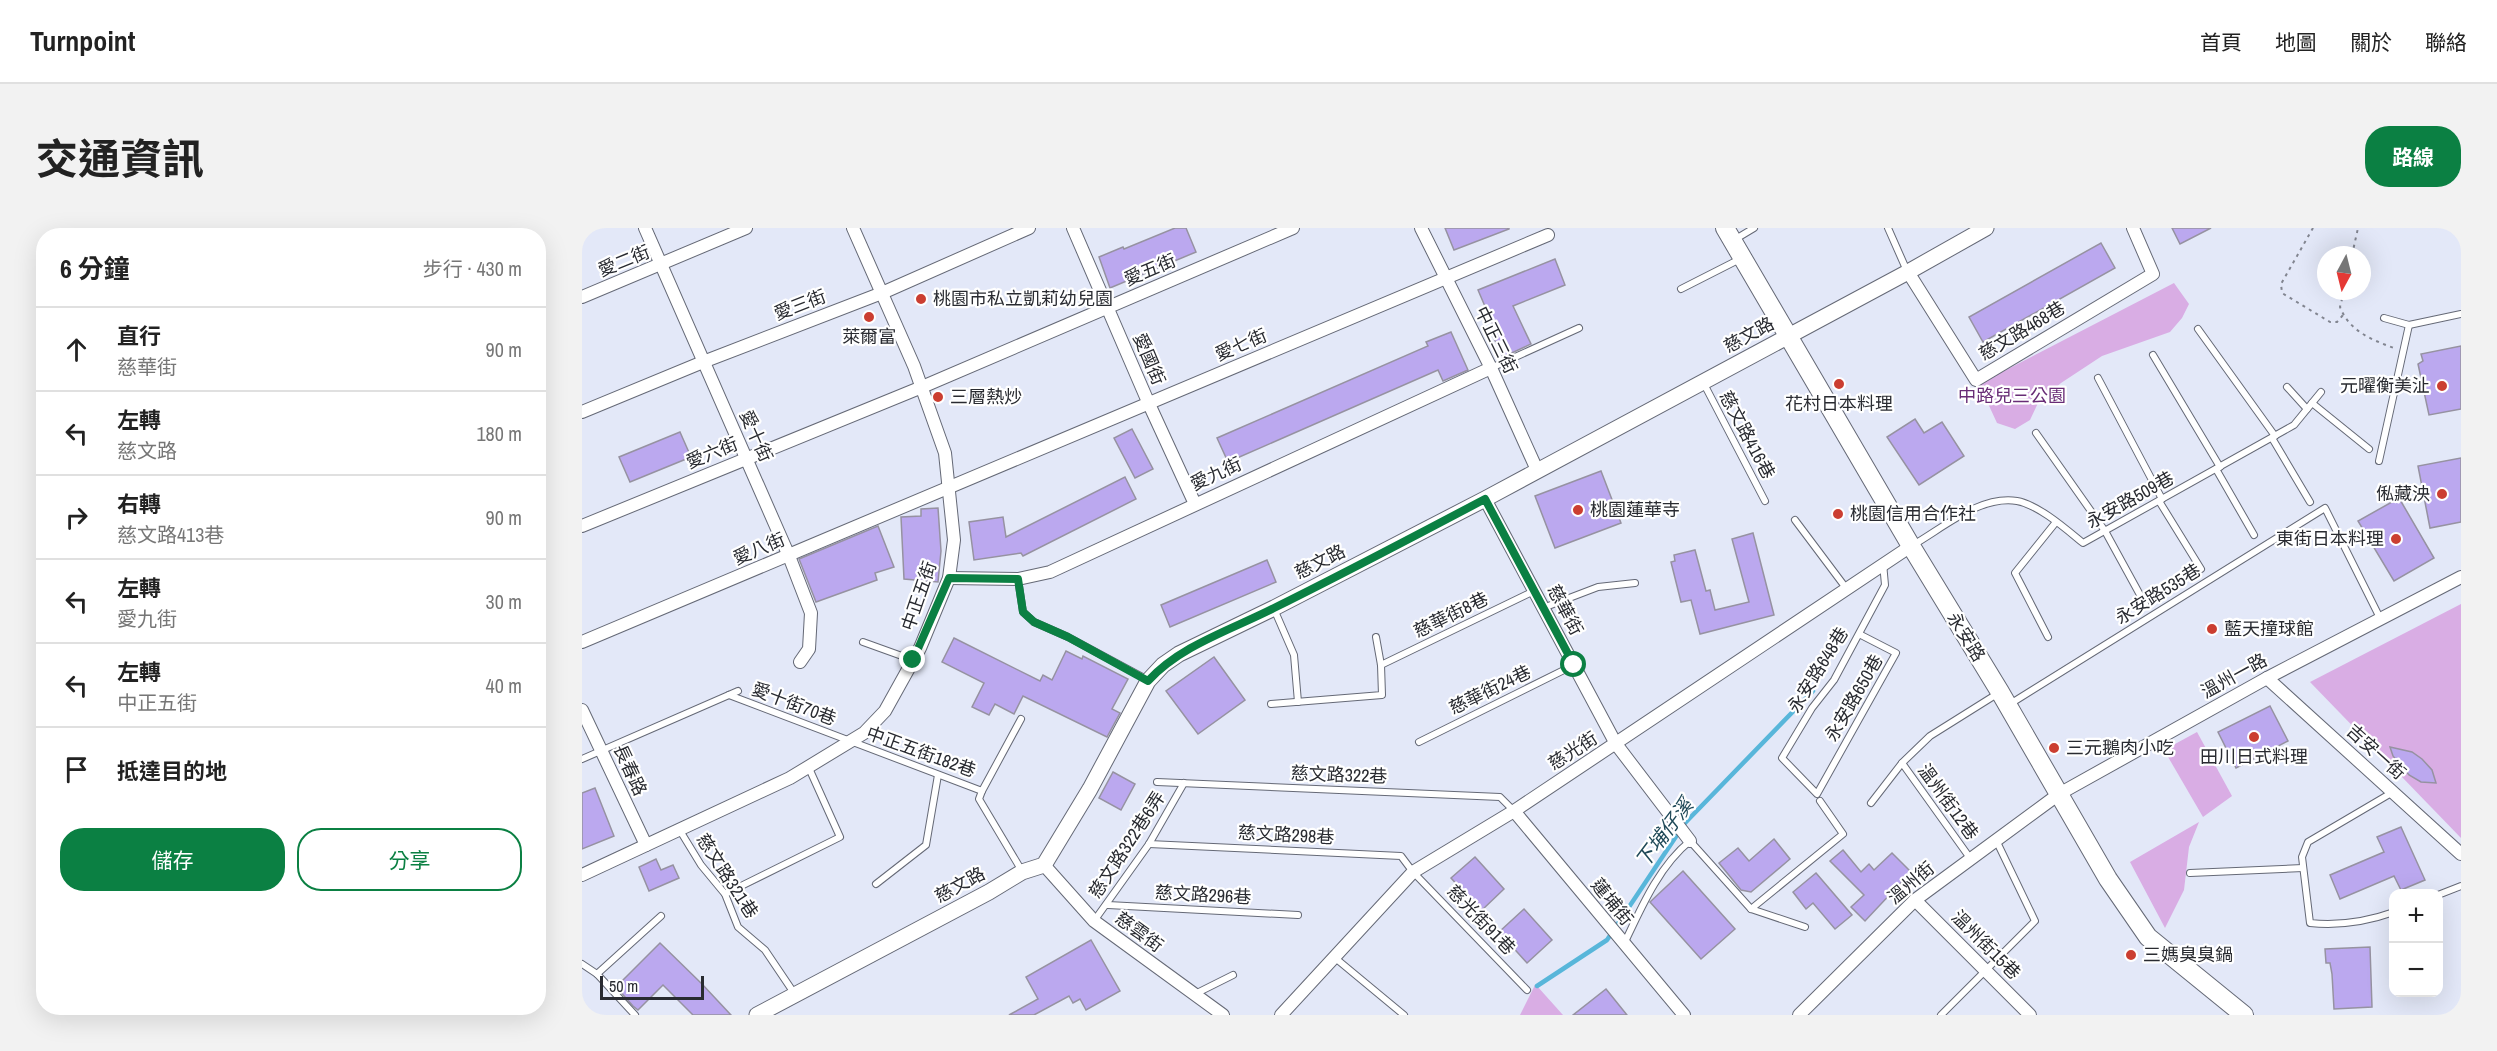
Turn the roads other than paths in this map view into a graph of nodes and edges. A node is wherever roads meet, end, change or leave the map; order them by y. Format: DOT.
graph roads {
  1 [pos="645,228"];
  2 [pos="746,228"];
  3 [pos="853,228"];
  4 [pos="1029,228"];
  5 [pos="1073,228"];
  6 [pos="1421,228"];
  7 [pos="1754,228"];
  8 [pos="1888,228"];
  9 [pos="1986,228"];
  10 [pos="2133,228"];
  11 [pos="1286,229"];
  12 [pos="1728,234"];
  13 [pos="1548,235"];
  14 [pos="1742,258"];
  15 [pos="661,265"];
  16 [pos="1908,272"];
  17 [pos="1445,278"];
  18 [pos="1681,289"];
  19 [pos="882,293"];
  20 [pos="583,295"];
  21 [pos="1108,308"];
  22 [pos="2461,314"];
  23 [pos="2384,318"];
  24 [pos="2409,326"];
  25 [pos="1579,328"];
  26 [pos="2198,329"];
  27 [pos="1788,336"];
  28 [pos="2153,355"];
  29 [pos="703,362"];
  30 [pos="1491,368"];
  31 [pos="2098,378"];
  32 [pos="1703,382"];
  33 [pos="922,387"];
  34 [pos="2287,387"];
  35 [pos="2321,392"];
  36 [pos="2312,403"];
  37 [pos="1149,404"];
  38 [pos="2307,410"];
  39 [pos="582,412"];
  40 [pos="2036,433"];
  41 [pos="2273,437"];
  42 [pos="2369,449"];
  43 [pos="747,459"];
  44 [pos="2379,461"];
  45 [pos="2218,468"];
  46 [pos="1537,470"];
  47 [pos="949,489"];
  48 [pos="1485,499"];
  49 [pos="2160,500"];
  50 [pos="1765,501"];
  51 [pos="2310,502"];
  52 [pos="1195,504"];
  53 [pos="1796,520"];
  54 [pos="2056,522"];
  55 [pos="582,526"];
  56 [pos="2105,531"];
  57 [pos="2254,535"];
  58 [pos="1911,546"];
  59 [pos="789,556"];
  60 [pos="1883,563"];
  61 [pos="2201,569"];
  62 [pos="949,578"];
  63 [pos="2461,578"];
  64 [pos="1018,579"];
  65 [pos="1635,583"];
  66 [pos="1846,588"];
  67 [pos="1534,591"];
  68 [pos="2145,604"];
  69 [pos="1274,608"];
  70 [pos="1543,609"];
  71 [pos="2380,618"];
  72 [pos="1859,634"];
  73 [pos="1376,637"];
  74 [pos="2048,637"];
  75 [pos="582,642"];
  76 [pos="863,642"];
  77 [pos="913,660"];
  78 [pos="800,662"];
  79 [pos="1381,665"];
  80 [pos="1574,665"];
  81 [pos="2267,678"];
  82 [pos="1148,681"];
  83 [pos="738,691"];
  84 [pos="729,695"];
  85 [pos="2004,699"];
  86 [pos="1298,702"];
  87 [pos="1271,704"];
  88 [pos="582,710"];
  89 [pos="1021,719"];
  90 [pos="849,742"];
  91 [pos="1419,742"];
  92 [pos="1616,744"];
  93 [pos="601,751"];
  94 [pos="582,759"];
  95 [pos="1902,763"];
  96 [pos="808,766"];
  97 [pos="938,775"];
  98 [pos="1156,782"];
  99 [pos="1184,783"];
  100 [pos="982,791"];
  101 [pos="2394,792"];
  102 [pos="1817,794"];
  103 [pos="2059,794"];
  104 [pos="1820,801"];
  105 [pos="1871,803"];
  106 [pos="1514,811"];
  107 [pos="679,829"];
  108 [pos="1688,838"];
  109 [pos="1996,840"];
  110 [pos="1149,844"];
  111 [pos="646,845"];
  112 [pos="2461,854"];
  113 [pos="1970,858"];
  114 [pos="1044,866"];
  115 [pos="2303,868"];
  116 [pos="1022,872"];
  117 [pos="1413,872"];
  118 [pos="2190,873"];
  119 [pos="582,875"];
  120 [pos="876,884"];
  121 [pos="2461,886"];
  122 [pos="2443,893"];
  123 [pos="724,894"];
  124 [pos="1915,900"];
  125 [pos="1108,905"];
  126 [pos="1751,909"];
  127 [pos="2389,914"];
  128 [pos="1298,915"];
  129 [pos="661,916"];
  130 [pos="1094,921"];
  131 [pos="1806,927"];
  132 [pos="1621,940"];
  133 [pos="1334,957"];
  134 [pos="582,964"];
  135 [pos="1985,969"];
  136 [pos="597,974"];
  137 [pos="1233,975"];
  138 [pos="1527,990"];
  139 [pos="1195,994"];
  140 [pos="795,995"];
  141 [pos="760,1014"];
  142 [pos="2242,1014"];
  143 [pos="635,1015"];
  144 [pos="1223,1015"];
  145 [pos="1281,1015"];
  146 [pos="1404,1015"];
  147 [pos="1683,1015"];
  148 [pos="1799,1015"];
  149 [pos="1941,1015"];
  150 [pos="2030,1015"];
  1 -- 15 [label="street, 愛十街"];
  2 -- 15 [label="street, 愛二街"];
  3 -- 19 [label="street, 中正五街"];
  4 -- 19 [label="street, 愛三街"];
  5 -- 21 [label="street, 愛國街"];
  6 -- 17 [label="street, 中正三街"];
  7 -- 12 [label="lane"];
  8 -- 16 [label="lane"];
  9 -- 16 [label="street, 慈文路"];
  10 -- 16 [label="street, 慈文路468巷"];
  11 -- 21 [label="street, 愛五街"];
  12 -- 14 [label="main road, 永安路"];
  13 -- 17 [label="street, 愛七街"];
  14 -- 18 [label="lane"];
  14 -- 27 [label="main road, 永安路"];
  15 -- 20 [label="street, 愛二街"];
  15 -- 29 [label="street, 愛十街"];
  16 -- 27 [label="street, 慈文路"];
  17 -- 30 [label="street, 中正三街"];
  17 -- 37 [label="street, 愛七街"];
  19 -- 29 [label="street, 愛三街"];
  19 -- 33 [label="street, 中正五街"];
  21 -- 33 [label="street, 愛五街"];
  21 -- 37 [label="street, 愛國街"];
  22 -- 24 [label="lane"];
  23 -- 24 [label="lane"];
  24 -- 44 [label="lane"];
  25 -- 30 [label="lane"];
  26 -- 41 [label="lane"];
  27 -- 32 [label="street, 慈文路"];
  27 -- 58 [label="main road, 永安路"];
  28 -- 45 [label="lane"];
  29 -- 39 [label="street, 愛三街"];
  29 -- 43 [label="street, 愛十街"];
  30 -- 46 [label="street, 中正三街"];
  30 -- 52 [label="street, 愛九街"];
  31 -- 49 [label="lane"];
  32 -- 46 [label="street, 慈文路"];
  32 -- 50 [label="lane, 慈文路416巷"];
  33 -- 43 [label="street, 愛六街"];
  33 -- 47 [label="street, 中正五街"];
  34 -- 38 [label="lane"];
  35 -- 36 [label="lane, 永安路509巷"];
  36 -- 38 [label="lane, 永安路509巷"];
  36 -- 42 [label="lane"];
  37 -- 47 [label="street, 愛七街"];
  37 -- 52 [label="street, 愛國街"];
  38 -- 41 [label="lane, 永安路509巷"];
  40 -- 56 [label="lane"];
  41 -- 45 [label="lane, 永安路509巷"];
  41 -- 51 [label="lane"];
  43 -- 55 [label="street, 愛六街"];
  43 -- 59 [label="street, 愛十街"];
  45 -- 49 [label="lane, 永安路509巷"];
  45 -- 57 [label="lane"];
  46 -- 48 [label="street, 慈文路"];
  47 -- 59 [label="street, 愛八街"];
  47 -- 62 [label="street, 中正五街"];
  48 -- 67 [label="street, 慈華街"];
  48 -- 69 [label="street, 慈文路"];
  49 -- 56 [label="lane, 永安路509巷"];
  49 -- 61 [label="lane"];
  52 -- 64 [label="street, 愛九街"];
  53 -- 66 [label="lane"];
  54 -- 56 [label="lane, 永安路509巷"];
  54 -- 58 [label="lane, 永安路509巷"];
  54 -- 74 [label="lane"];
  56 -- 68 [label="lane"];
  58 -- 60 [label="street, 慈光街"];
  58 -- 85 [label="main road, 永安路"];
  59 -- 75 [label="street, 愛八街"];
  59 -- 78 [label="street, 愛十街"];
  60 -- 66 [label="street, 慈光街"];
  60 -- 72 [label="lane, 永安路648巷"];
  62 -- 64 [label="street, 愛九街"];
  62 -- 77 [label="street, 中正五街"];
  63 -- 71 [label="street, 溫州一路"];
  64 -- 82 [label="lane"];
  65 -- 70 [label="lane"];
  66 -- 92 [label="street, 慈光街"];
  67 -- 70 [label="street, 慈華街"];
  67 -- 79 [label="lane, 慈華街8巷"];
  69 -- 82 [label="street, 慈文路"];
  69 -- 86 [label="lane"];
  70 -- 80 [label="street, 慈華街"];
  71 -- 81 [label="street, 溫州一路"];
  71 -- 85 [label="lane, 永安路535巷"];
  72 -- 102 [label="lane, 永安路648巷"];
  72 -- 102 [label="lane, 永安路650巷"];
  73 -- 79 [label="lane"];
  76 -- 77 [label="lane"];
  77 -- 90 [label="street, 中正五街"];
  79 -- 86 [label="lane"];
  80 -- 91 [label="lane, 慈華街24巷"];
  80 -- 92 [label="street, 慈華街"];
  81 -- 101 [label="street, 吉安一街"];
  81 -- 103 [label="street, 溫州一路"];
  82 -- 114 [label="street, 慈文路"];
  83 -- 84 [label="lane"];
  84 -- 90 [label="lane, 愛十街70巷"];
  84 -- 93 [label="lane"];
  85 -- 95 [label="lane, 永安路535巷"];
  85 -- 103 [label="main road, 永安路"];
  86 -- 87 [label="lane"];
  88 -- 93 [label="street, 長春路"];
  89 -- 100 [label="lane, 中正五街182巷"];
  90 -- 96 [label="street, 中正五街"];
  90 -- 97 [label="lane, 中正五街182巷"];
  92 -- 106 [label="street, 慈光街"];
  92 -- 108 [label="street, 慈華街"];
  93 -- 94 [label="lane"];
  93 -- 111 [label="street, 長春路"];
  95 -- 105 [label="lane, 永安路535巷"];
  95 -- 113 [label="lane, 溫州街12巷"];
  96 -- 107 [label="street, 中正五街"];
  96 -- 123 [label="lane"];
  97 -- 100 [label="lane, 中正五街182巷"];
  97 -- 120 [label="lane"];
  98 -- 99 [label="lane, 慈文路322巷"];
  99 -- 106 [label="lane, 慈文路322巷"];
  99 -- 110 [label="lane, 慈文路322巷6弄"];
  100 -- 116 [label="lane, 中正五街182巷"];
  101 -- 112 [label="street, 吉安一街"];
  101 -- 115 [label="lane"];
  103 -- 109 [label="street, 溫州街"];
  103 -- 142 [label="main road, 永安路"];
  104 -- 126 [label="lane"];
  106 -- 117 [label="street, 慈光街"];
  106 -- 132 [label="street, 蓮埔街"];
  107 -- 111 [label="street, 中正五街"];
  107 -- 123 [label="lane, 慈文路321巷"];
  108 -- 126 [label="lane"];
  108 -- 132 [label="lane"];
  109 -- 113 [label="street, 溫州街"];
  109 -- 135 [label="lane"];
  110 -- 117 [label="lane, 慈文路298巷"];
  110 -- 125 [label="lane, 慈文路322巷6弄"];
  111 -- 119 [label="street, 中正五街"];
  113 -- 124 [label="street, 溫州街"];
  114 -- 116 [label="street, 慈文路"];
  114 -- 130 [label="street, 慈雲街"];
  115 -- 118 [label="lane"];
  115 -- 127 [label="lane"];
  116 -- 140 [label="street, 慈文路"];
  117 -- 133 [label="street, 慈光街"];
  117 -- 138 [label="lane, 慈光街91巷"];
  121 -- 122 [label="lane"];
  123 -- 140 [label="lane, 慈文路321巷"];
  124 -- 135 [label="street, 溫州街15巷"];
  124 -- 148 [label="street, 溫州街"];
  125 -- 128 [label="lane, 慈文路296巷"];
  125 -- 130 [label="lane, 慈文路322巷6弄"];
  126 -- 131 [label="lane"];
  129 -- 136 [label="lane"];
  130 -- 139 [label="street, 慈雲街"];
  132 -- 147 [label="street, 蓮埔街"];
  133 -- 145 [label="street, 慈光街"];
  133 -- 146 [label="lane"];
  134 -- 136 [label="lane"];
  135 -- 149 [label="lane"];
  135 -- 150 [label="street, 溫州街15巷"];
  136 -- 143 [label="lane"];
  137 -- 139 [label="lane"];
  139 -- 144 [label="street, 慈雲街"];
  140 -- 141 [label="street, 慈文路"];
}
